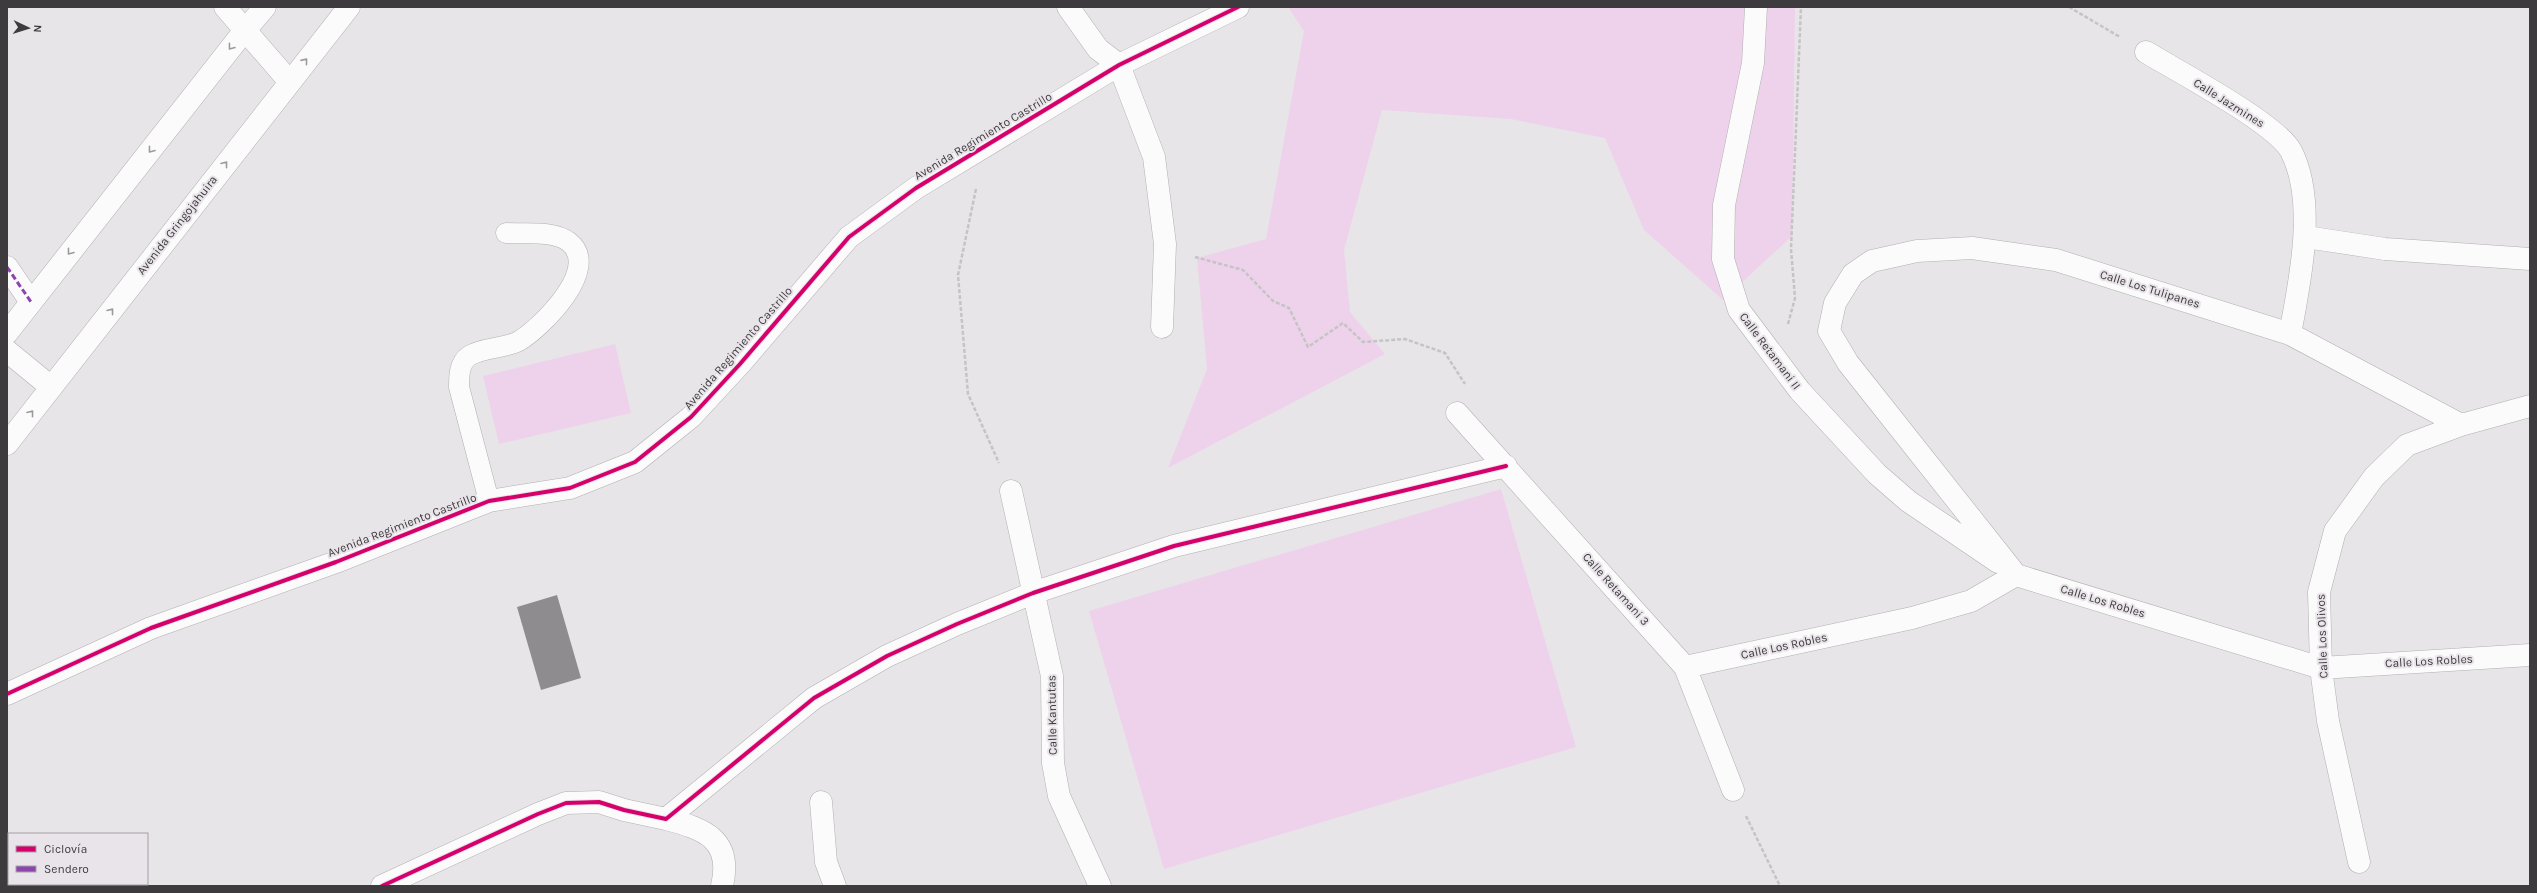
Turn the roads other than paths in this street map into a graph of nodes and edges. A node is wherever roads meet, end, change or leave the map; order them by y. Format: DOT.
graph roads {
  1 [pos="225,7"];
  2 [pos="265,7"];
  3 [pos="349,7"];
  4 [pos="1068,7"];
  5 [pos="1238,7"];
  6 [pos="1756,7"];
  7 [pos="245,30"];
  8 [pos="2146,52"];
  9 [pos="1119,65"];
  10 [pos="289,81"];
  11 [pos="506,233"];
  12 [pos="2306,237"];
  13 [pos="2530,259"];
  14 [pos="7,268"];
  15 [pos="31,302"];
  16 [pos="1162,328"];
  17 [pos="7,333"];
  18 [pos="2290,334"];
  19 [pos="7,351"];
  20 [pos="51,387"];
  21 [pos="2530,406"];
  22 [pos="1457,413"];
  23 [pos="2461,425"];
  24 [pos="7,444"];
  25 [pos="1506,466"];
  26 [pos="1011,491"];
  27 [pos="489,501"];
  28 [pos="2016,575"];
  29 [pos="1033,593"];
  30 [pos="2530,655"];
  31 [pos="1685,667"];
  32 [pos="2320,668"];
  33 [pos="7,694"];
  34 [pos="1733,790"];
  35 [pos="821,802"];
  36 [pos="666,819"];
  37 [pos="2359,862"];
  38 [pos="382,886"];
  39 [pos="722,886"];
  40 [pos="835,886"];
  41 [pos="1100,886"];
  1 -- 7 [label="street"];
  2 -- 7 [label="street"];
  10 -- 3 [label="street, Avenida Gringojahuira, one-way"];
  4 -- 9 [label="street"];
  5 -- 9 [label="street, Avenida Regimiento Castrillo"];
  6 -- 28 [label="street, Calle Retamani II"];
  7 -- 10 [label="street"];
  7 -- 15 [label="street, one-way"];
  8 -- 12 [label="street, Calle Jazmines"];
  9 -- 16 [label="street"];
  9 -- 27 [label="street, Avenida Regimiento Castrillo"];
  20 -- 10 [label="street, Avenida Gringojahuira, one-way"];
  11 -- 27 [label="lane"];
  12 -- 13 [label="street"];
  12 -- 18 [label="street, Calle Jazmines"];
  14 -- 15 [label="street"];
  15 -- 17 [label="street"];
  18 -- 23 [label="street, Calle Los Tulipanes"];
  18 -- 28 [label="street, Calle Los Tulipanes"];
  19 -- 20 [label="street"];
  24 -- 20 [label="street, Avenida Gringojahuira, one-way"];
  21 -- 23 [label="street, Calle Los Olivos"];
  22 -- 25 [label="street, Calle Retamani 3"];
  23 -- 32 [label="street, Calle Los Olivos"];
  25 -- 29 [label="street"];
  25 -- 31 [label="street, Calle Retamani 3"];
  26 -- 29 [label="street, Calle Kantutas"];
  27 -- 33 [label="street, Avenida Regimiento Castrillo"];
  28 -- 31 [label="street, Calle Los Robles"];
  28 -- 32 [label="street, Calle Los Robles"];
  29 -- 36 [label="street"];
  29 -- 41 [label="street, Calle Kantutas"];
  30 -- 32 [label="street, Calle Los Robles"];
  31 -- 34 [label="street, Calle Retamani 3"];
  32 -- 37 [label="street, Calle Los Olivos"];
  35 -- 40 [label="street"];
  36 -- 38 [label="street"];
  36 -- 39 [label="street"];
}
